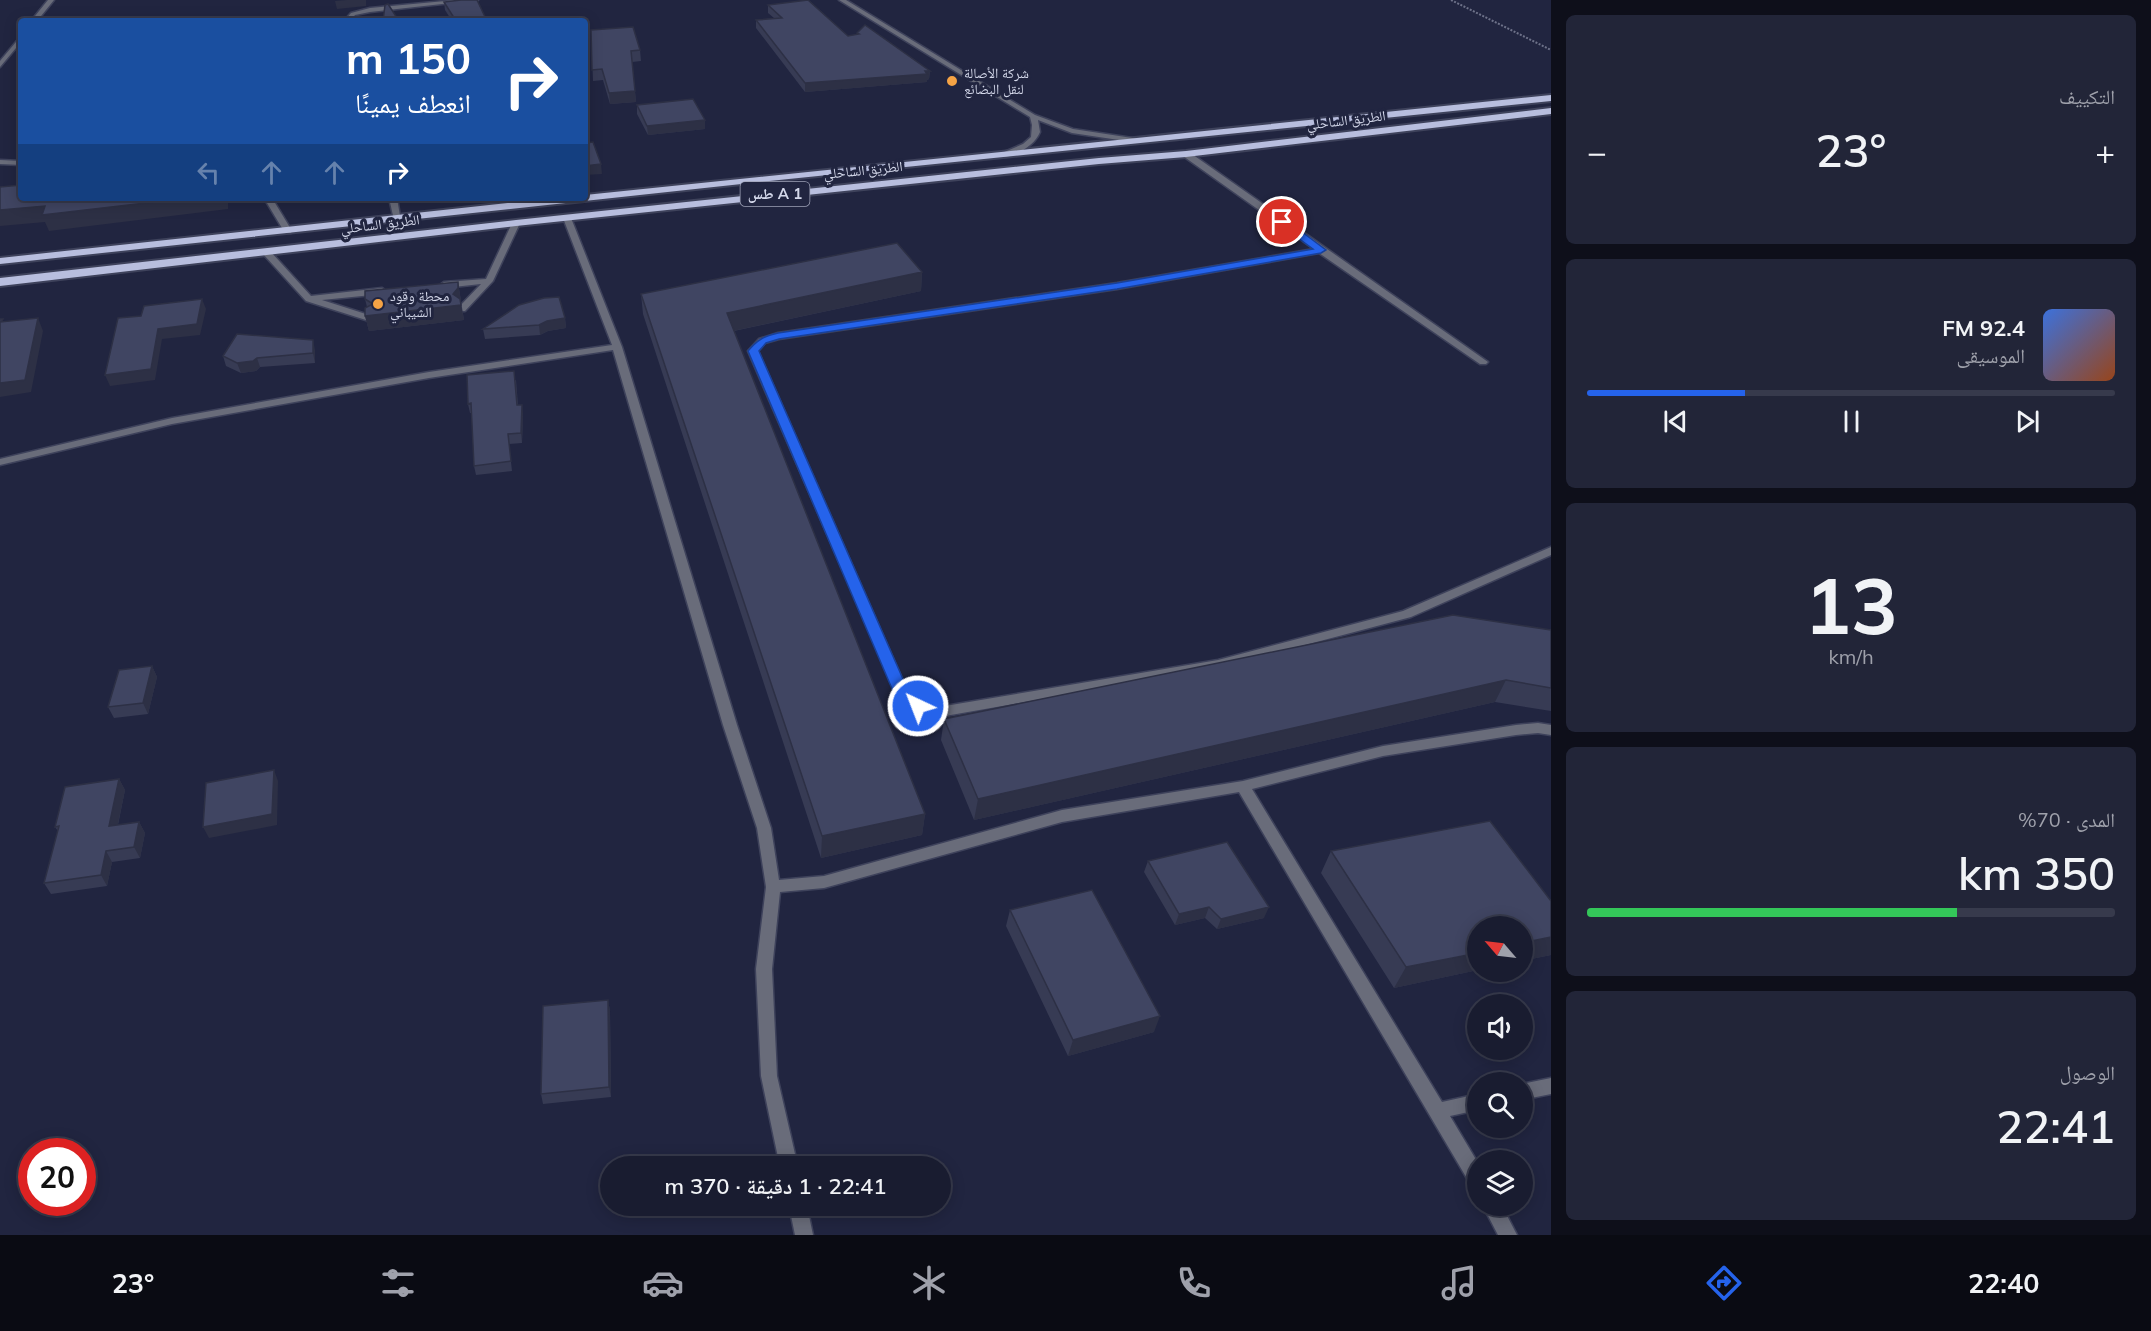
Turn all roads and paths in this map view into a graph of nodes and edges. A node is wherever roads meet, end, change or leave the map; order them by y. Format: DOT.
graph roads {
  1 [pos="51,0"];
  2 [pos="475,0"];
  3 [pos="842,0"];
  4 [pos="1451,0"];
  5 [pos="36,18"];
  6 [pos="350,18"];
  7 [pos="18,42"];
  8 [pos="1551,50"];
  9 [pos="0,65"];
  10 [pos="1551,98"];
  11 [pos="1551,111"];
  12 [pos="1033,116"];
  13 [pos="1139,141"];
  14 [pos="1186,154"];
  15 [pos="1005,155"];
  16 [pos="0,162"];
  17 [pos="18,163"];
  18 [pos="760,179"];
  19 [pos="771,195"];
  20 [pos="588,198"];
  21 [pos="270,201"];
  22 [pos="394,201"];
  23 [pos="566,201"];
  24 [pos="567,218"];
  25 [pos="398,220"];
  26 [pos="516,223"];
  27 [pos="288,231"];
  28 [pos="1321,250"];
  29 [pos="267,253"];
  30 [pos="0,261"];
  31 [pos="489,280"];
  32 [pos="0,282"];
  33 [pos="433,286"];
  34 [pos="388,291"];
  35 [pos="309,299"];
  36 [pos="462,309"];
  37 [pos="369,318"];
  38 [pos="617,347"];
  39 [pos="1483,362"];
  40 [pos="0,462"];
  41 [pos="1551,551"];
  42 [pos="1551,730"];
  43 [pos="1243,786"];
  44 [pos="773,887"];
  45 [pos="1551,1086"];
  46 [pos="1533,1090"];
  47 [pos="1467,1104"];
  48 [pos="1438,1111"];
  49 [pos="787,1156"];
  50 [pos="1467,1162"];
  51 [pos="800,1216"];
  52 [pos="1498,1216"];
  53 [pos="804,1235"];
  54 [pos="1508,1235"];
  1 -- 5 [label="street"];
  2 -- 6 [label="street"];
  3 -- 12 [label="street"];
  4 -- 8 [label="path"];
  7 -- 9 [label="street"];
  10 -- 13 [label="highway, الطريق الساحلي / طس A 1"];
  11 -- 14 [label="highway, الطريق الساحلي / طس A 1"];
  12 -- 13 [label="street"];
  12 -- 15 [label="street"];
  13 -- 15 [label="highway, الطريق الساحلي / طس A 1"];
  14 -- 19 [label="highway, الطريق الساحلي / طس A 1"];
  14 -- 28 [label="street"];
  15 -- 18 [label="highway, الطريق الساحلي / طس A 1"];
  16 -- 17 [label="street"];
  18 -- 19 [label="highway"];
  18 -- 20 [label="highway, الطريق الساحلي / طس A 1"];
  19 -- 24 [label="highway, الطريق الساحلي / طس A 1"];
  21 -- 27 [label="street"];
  22 -- 25 [label="street"];
  23 -- 25 [label="highway, الطريق الساحلي / طس A 1"];
  24 -- 26 [label="highway, الطريق الساحلي / طس A 1"];
  24 -- 38 [label="street"];
  25 -- 27 [label="highway, الطريق الساحلي / طس A 1"];
  26 -- 29 [label="highway, الطريق الساحلي / طس A 1"];
  26 -- 31 [label="street"];
  27 -- 30 [label="highway, الطريق الساحلي / طس A 1"];
  28 -- 39 [label="street"];
  28 -- 41 [label="street"];
  29 -- 32 [label="highway, الطريق الساحلي / طس A 1"];
  29 -- 35 [label="street"];
  31 -- 33 [label="street"];
  31 -- 36 [label="street"];
  34 -- 35 [label="street"];
  35 -- 37 [label="street"];
  38 -- 40 [label="street"];
  38 -- 44 [label="street"];
  42 -- 43 [label="street"];
  43 -- 44 [label="street"];
  43 -- 48 [label="street"];
  44 -- 49 [label="street"];
  45 -- 46 [label="street"];
  47 -- 48 [label="street"];
  48 -- 50 [label="street"];
  51 -- 53 [label="street"];
  52 -- 54 [label="street"];
}
